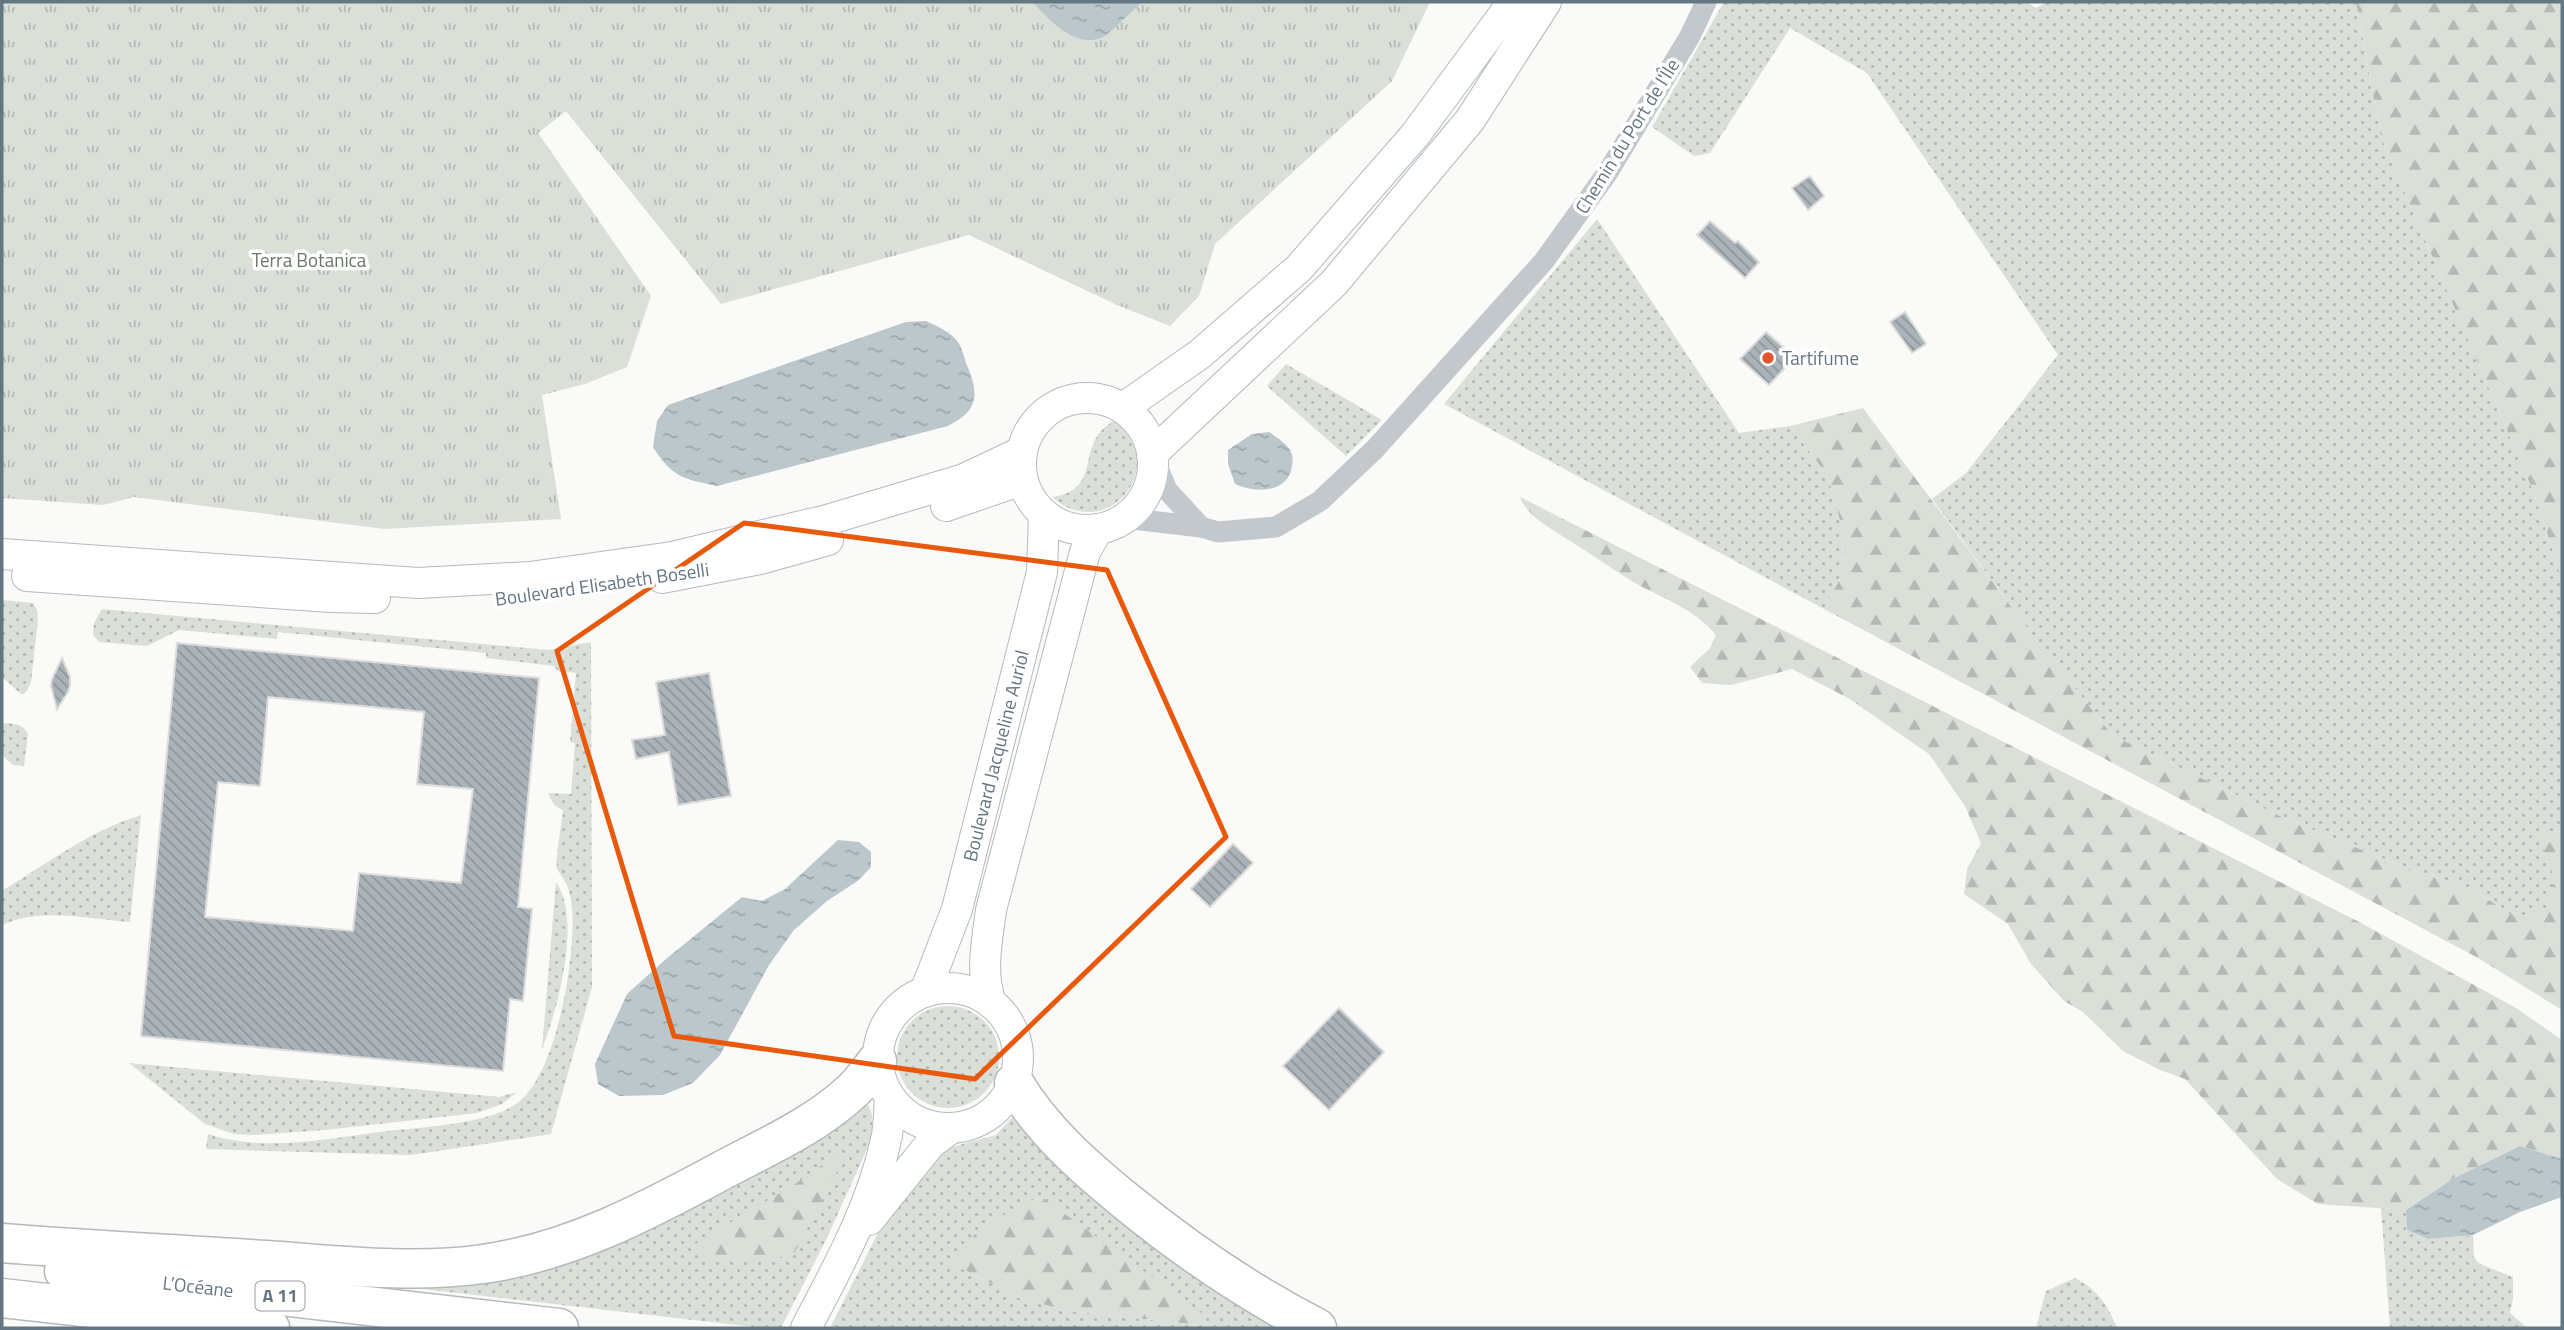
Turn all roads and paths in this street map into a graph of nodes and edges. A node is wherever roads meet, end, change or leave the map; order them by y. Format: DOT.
graph roads {
  1 [pos="1513,2"];
  2 [pos="1546,2"];
  3 [pos="1706,2"];
  4 [pos="1123,408"];
  5 [pos="1152,454"];
  6 [pos="1022,466"];
  7 [pos="1044,514"];
  8 [pos="1111,523"];
  9 [pos="1201,527"];
  10 [pos="2,554"];
  11 [pos="2,574"];
  12 [pos="925,992"];
  13 [pos="991,1003"];
  14 [pos="877,1061"];
  15 [pos="1014,1083"];
  16 [pos="890,1098"];
  17 [pos="950,1129"];
  18 [pos="851,1242"];
  19 [pos="2,1243"];
  20 [pos="2,1264"];
  21 [pos="2,1298"];
  22 [pos="270,1328"];
  23 [pos="559,1328"];
  24 [pos="806,1328"];
  25 [pos="1317,1328"];
  1 -- 4 [label="main road"];
  2 -- 5 [label="main road"];
  3 -- 9 [label="street, Chemin du Port de l'Île"];
  4 -- 5 [label="main road"];
  4 -- 6 [label="main road"];
  5 -- 8 [label="main road"];
  5 -- 9 [label="street"];
  6 -- 7 [label="main road"];
  6 -- 10 [label="main road"];
  6 -- 11 [label="main road, Boulevard Elisabeth Boselli"];
  7 -- 8 [label="main road"];
  7 -- 12 [label="main road, Boulevard Jacqueline Auriol"];
  8 -- 9 [label="street, Chemin du Port de l'Île"];
  8 -- 13 [label="main road, Boulevard Jacqueline Auriol"];
  12 -- 13 [label="main road"];
  12 -- 14 [label="main road"];
  13 -- 15 [label="main road"];
  14 -- 16 [label="main road"];
  14 -- 19 [label="highway"];
  15 -- 17 [label="main road"];
  15 -- 25 [label="highway"];
  16 -- 17 [label="main road"];
  16 -- 18 [label="main road"];
  17 -- 18 [label="main road"];
  18 -- 24 [label="main road"];
  20 -- 23 [label="highway, L’Océane / A 11"];
  21 -- 22 [label="highway, L’Océane / A 11"];
}
